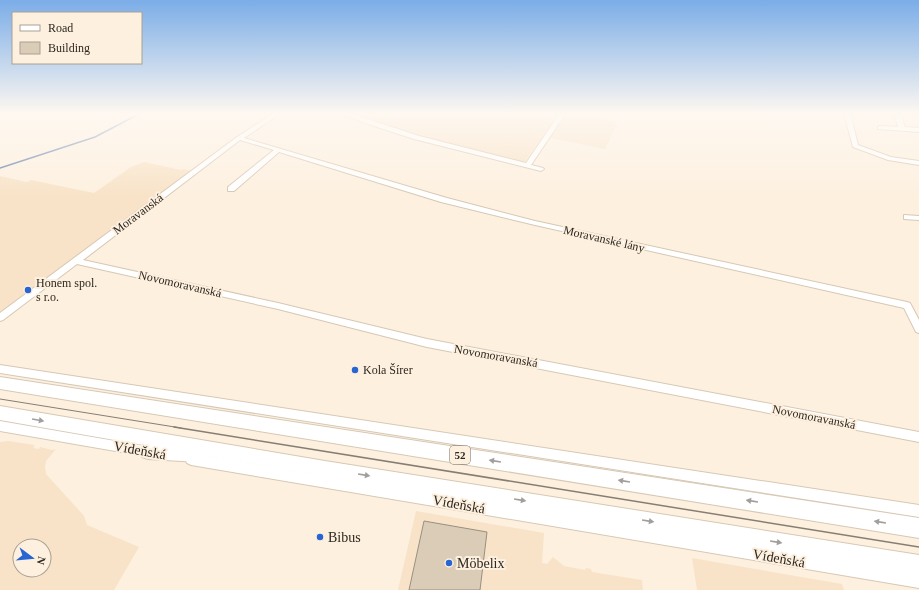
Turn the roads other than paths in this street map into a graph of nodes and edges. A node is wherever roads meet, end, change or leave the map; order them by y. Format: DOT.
graph roads {
  1 [pos="236,141"];
  2 [pos="247,141"];
  3 [pos="430,141"];
  4 [pos="544,141"];
  5 [pos="854,141"];
  6 [pos="278,150"];
  7 [pos="919,163"];
  8 [pos="527,166"];
  9 [pos="541,169"];
  10 [pos="231,189"];
  11 [pos="907,217"];
  12 [pos="919,218"];
  13 [pos="76,261"];
  14 [pos="0,318"];
  15 [pos="919,329"];
  16 [pos="0,368"];
  17 [pos="0,383"];
  18 [pos="0,413"];
  19 [pos="0,426"];
  20 [pos="919,437"];
  21 [pos="148,451"];
  22 [pos="325,469"];
  23 [pos="919,511"];
  24 [pos="919,528"];
  25 [pos="919,565"];
  26 [pos="919,581"];
  1 -- 13 [label="street, Moravanská"];
  2 -- 6 [label="street, Moravanské lány"];
  3 -- 8 [label="street"];
  4 -- 8 [label="street"];
  5 -- 7 [label="street"];
  6 -- 10 [label="street"];
  6 -- 15 [label="street, Moravanské lány"];
  8 -- 9 [label="street"];
  11 -- 12 [label="street"];
  13 -- 14 [label="street, Moravanská"];
  13 -- 20 [label="street, Novomoravanská"];
  16 -- 23 [label="street"];
  24 -- 17 [label="highway, 52, one-way"];
  18 -- 22 [label="highway, Vídeňská, one-way"];
  19 -- 21 [label="street, Vídeňská"];
  21 -- 22 [label="highway"];
  21 -- 26 [label="street, Vídeňská"];
  22 -- 25 [label="highway, Vídeňská, one-way"];
}
